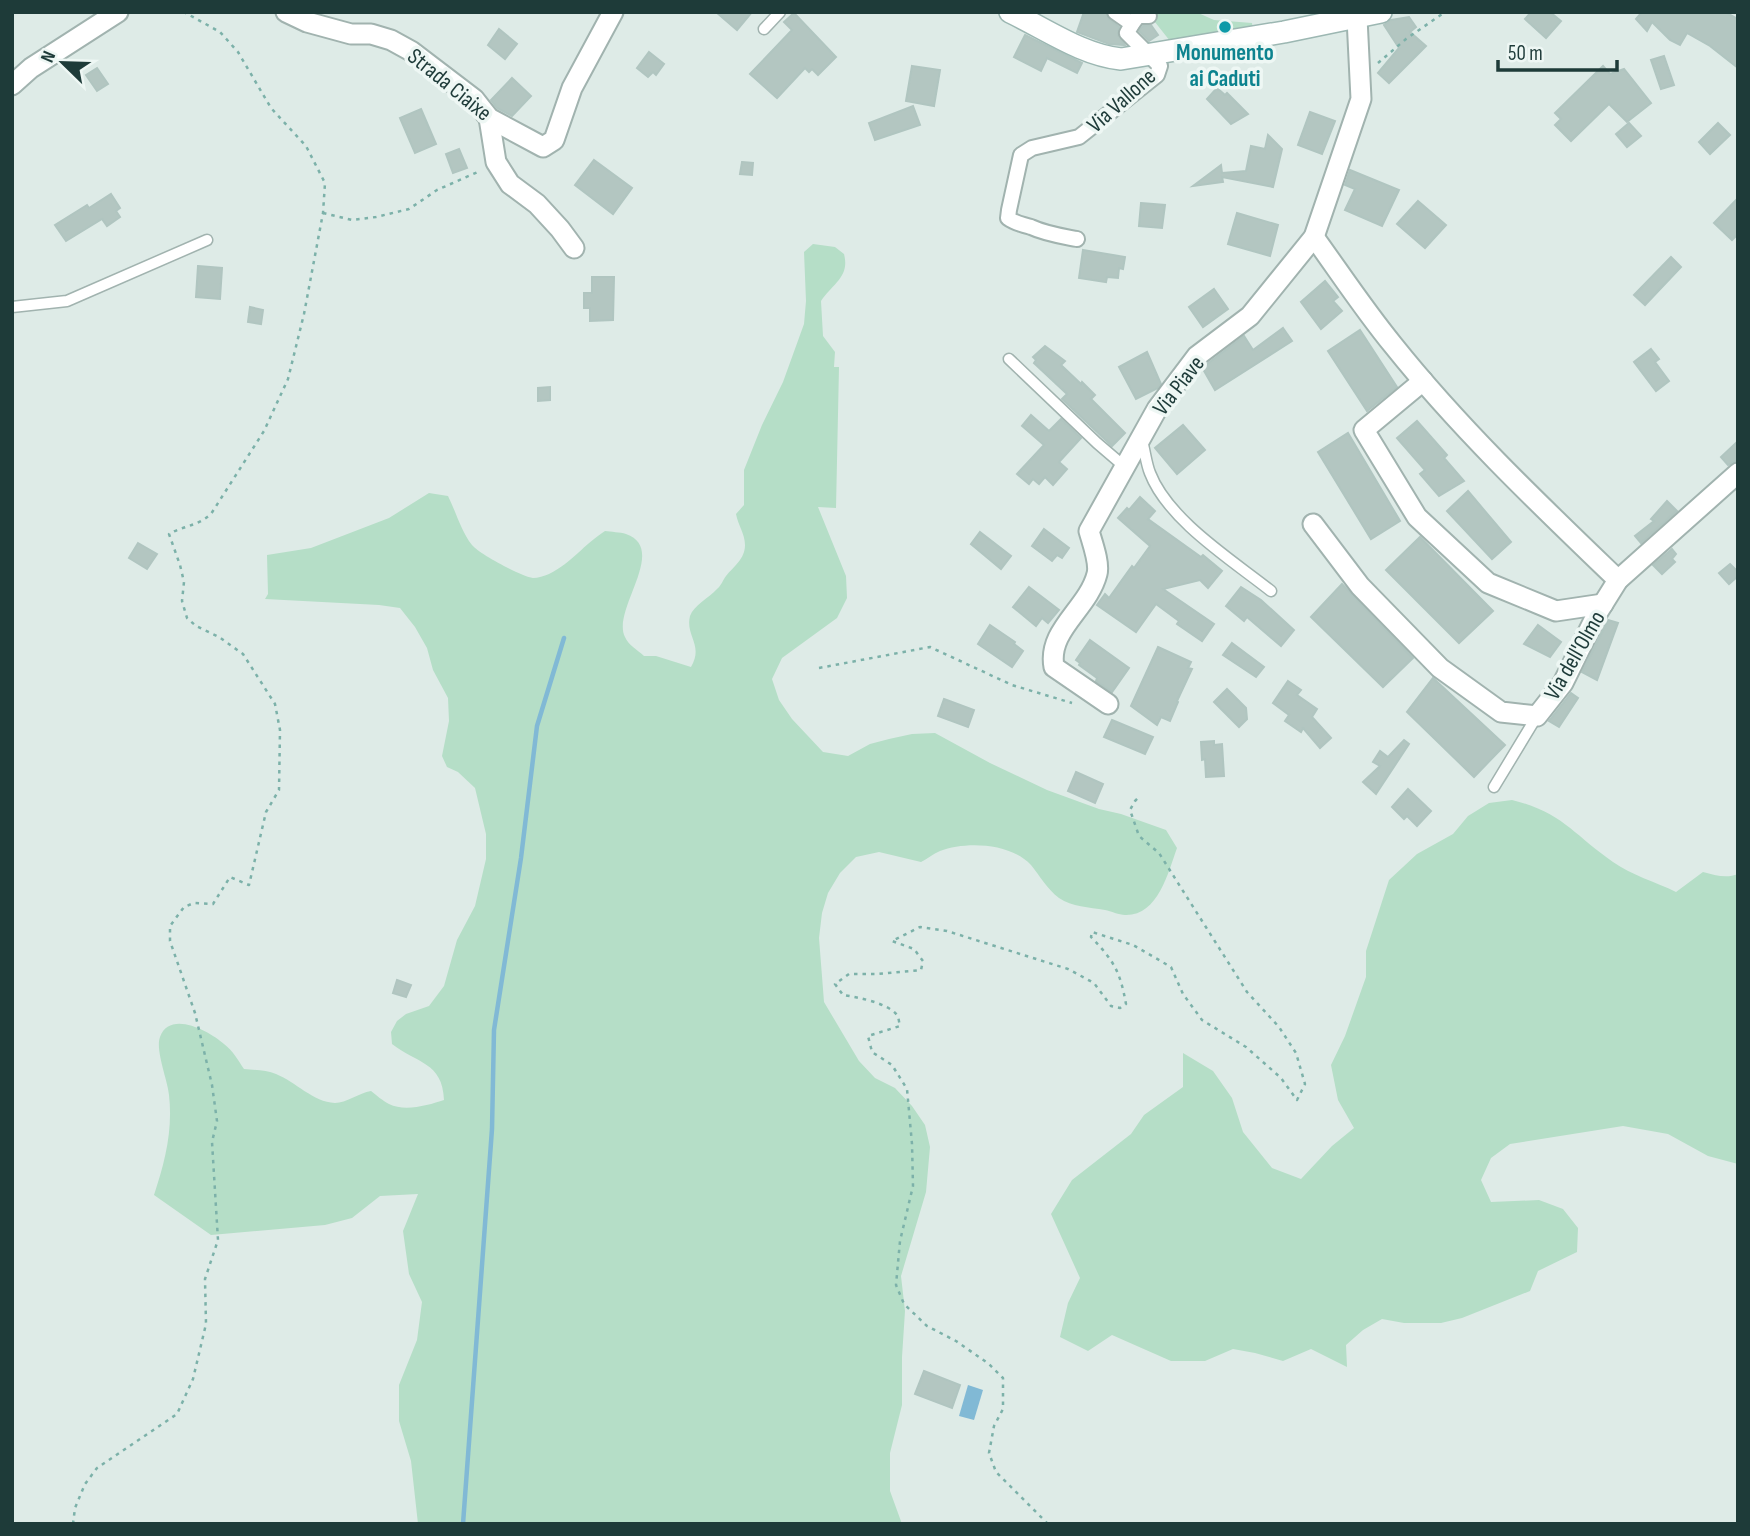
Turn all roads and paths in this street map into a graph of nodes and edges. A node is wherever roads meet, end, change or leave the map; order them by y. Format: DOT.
graph roads {
  1 [pos="118,12"];
  2 [pos="184,12"];
  3 [pos="286,12"];
  4 [pos="613,12"];
  5 [pos="779,12"];
  6 [pos="1010,12"];
  7 [pos="1115,12"];
  8 [pos="1381,12"];
  9 [pos="1445,12"];
  10 [pos="1149,16"];
  11 [pos="1357,18"];
  12 [pos="1132,24"];
  13 [pos="764,29"];
  14 [pos="1151,55"];
  15 [pos="1360,79"];
  16 [pos="12,85"];
  17 [pos="489,118"];
  18 [pos="496,162"];
  19 [pos="323,213"];
  20 [pos="1314,237"];
  21 [pos="1077,239"];
  22 [pos="207,240"];
  23 [pos="574,248"];
  24 [pos="12,307"];
  25 [pos="1009,359"];
  26 [pos="1423,381"];
  27 [pos="1141,437"];
  28 [pos="1125,467"];
  29 [pos="1738,472"];
  30 [pos="1313,524"];
  31 [pos="1618,580"];
  32 [pos="1270,591"];
  33 [pos="1603,604"];
  34 [pos="819,668"];
  35 [pos="1072,703"];
  36 [pos="1108,704"];
  37 [pos="1538,716"];
  38 [pos="1494,787"];
  39 [pos="1139,797"];
  40 [pos="73,1524"];
  41 [pos="1048,1524"];
  1 -- 16 [label="street"];
  2 -- 19 [label="path"];
  3 -- 17 [label="street, Strada Ciaixe"];
  4 -- 17 [label="street, Strada Ciaixe"];
  5 -- 13 [label="lane"];
  6 -- 14 [label="main road"];
  7 -- 12 [label="street, Via Vallone"];
  8 -- 11 [label="main road"];
  9 -- 15 [label="path"];
  10 -- 12 [label="street"];
  11 -- 14 [label="main road"];
  11 -- 15 [label="street, Via Piave"];
  12 -- 14 [label="street, Via Vallone"];
  14 -- 21 [label="street, Via Vallone"];
  15 -- 20 [label="street, Via Piave"];
  17 -- 18 [label="street"];
  18 -- 19 [label="path"];
  18 -- 23 [label="street"];
  19 -- 40 [label="path"];
  20 -- 26 [label="street"];
  20 -- 27 [label="street, Via Piave"];
  22 -- 24 [label="lane"];
  25 -- 28 [label="lane"];
  26 -- 31 [label="street"];
  26 -- 33 [label="street"];
  27 -- 28 [label="street, Via Piave"];
  27 -- 32 [label="lane"];
  28 -- 36 [label="street, Via Piave"];
  29 -- 31 [label="street, Via dell'Olmo"];
  30 -- 37 [label="street, Via dell'Olmo"];
  31 -- 33 [label="street, Via dell'Olmo"];
  33 -- 37 [label="street, Via dell'Olmo"];
  34 -- 35 [label="path"];
  37 -- 38 [label="lane"];
  39 -- 41 [label="path"];
}
